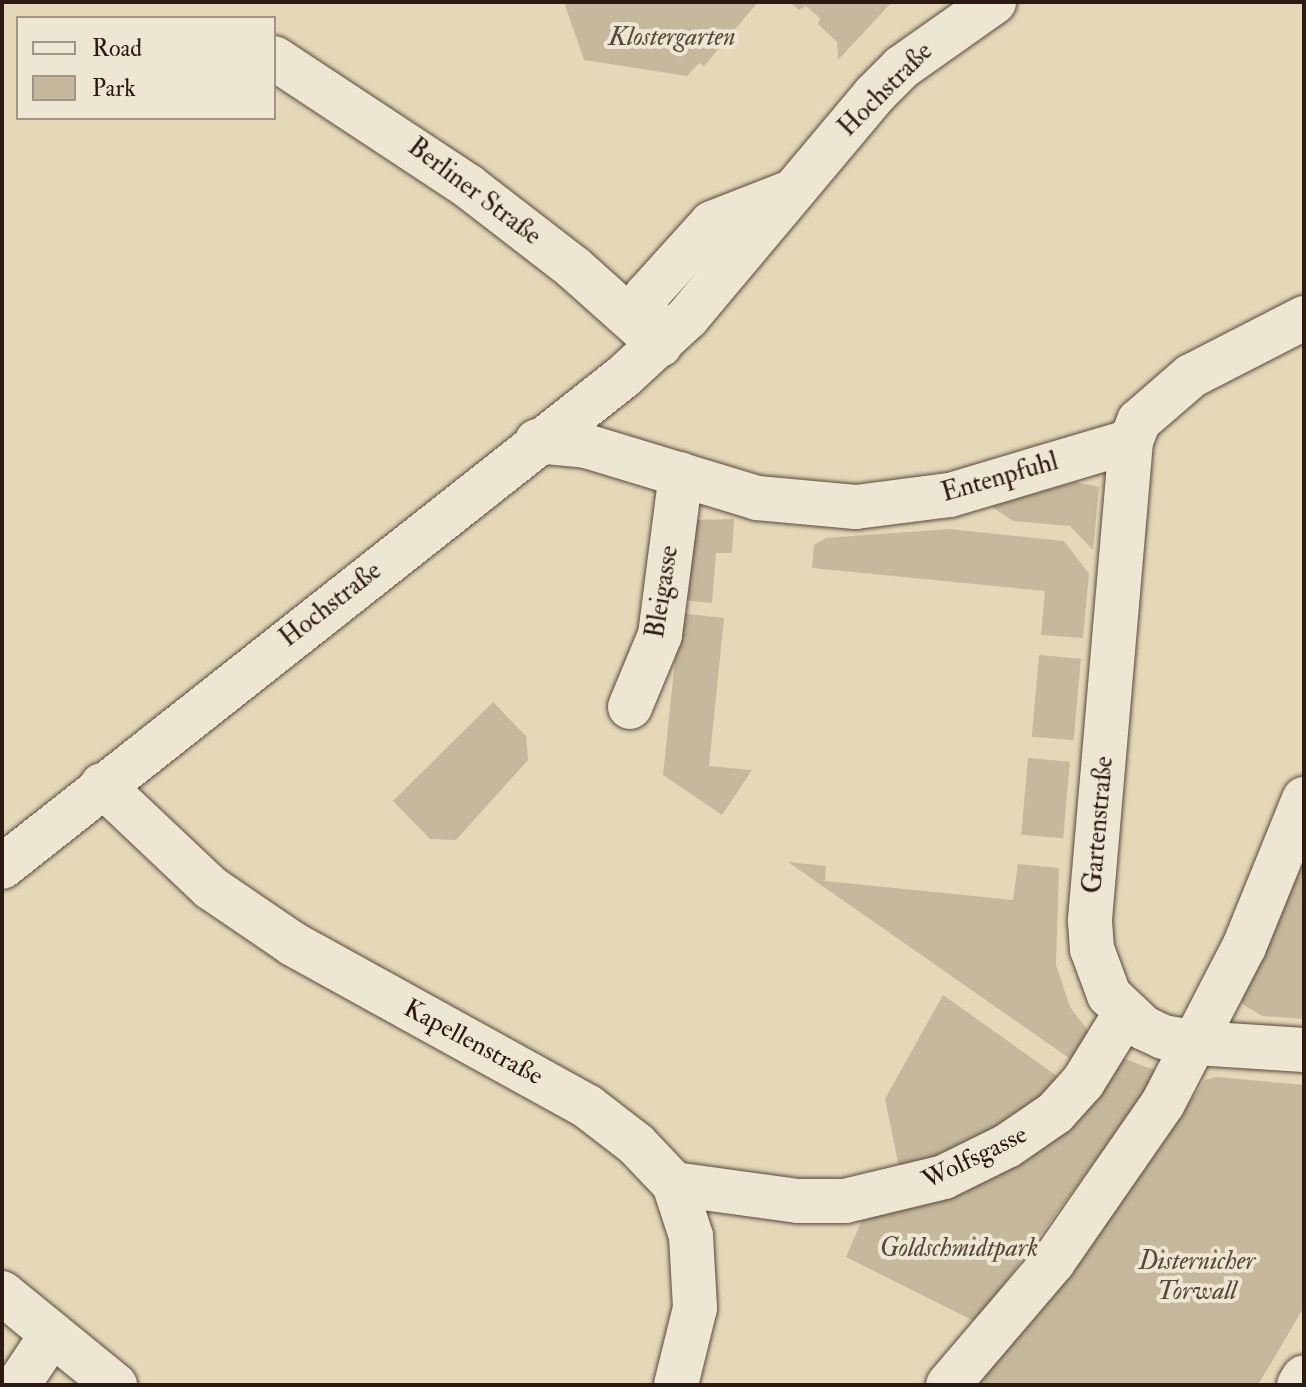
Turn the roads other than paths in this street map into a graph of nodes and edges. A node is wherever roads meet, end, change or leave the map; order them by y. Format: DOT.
graph roads {
  1 [pos="994,2"];
  2 [pos="276,59"];
  3 [pos="1304,318"];
  4 [pos="660,345"];
  5 [pos="623,377"];
  6 [pos="537,441"];
  7 [pos="1131,441"];
  8 [pos="668,470"];
  9 [pos="630,707"];
  10 [pos="102,785"];
  11 [pos="1304,799"];
  12 [pos="2,867"];
  13 [pos="1125,1014"];
  14 [pos="1196,1043"];
  15 [pos="1304,1050"];
  16 [pos="674,1184"];
  17 [pos="2,1293"];
  18 [pos="52,1334"];
  19 [pos="1304,1377"];
  20 [pos="18,1385"];
  21 [pos="115,1385"];
  22 [pos="676,1385"];
  23 [pos="948,1385"];
  24 [pos="1299,1385"];
  1 -- 4 [label="street, Hochstraße"];
  2 -- 4 [label="street, Berliner Straße"];
  3 -- 7 [label="street"];
  4 -- 5 [label="street, Hochstraße"];
  5 -- 6 [label="street, Hochstraße"];
  5 -- 8 [label="street, Entenpfuhl"];
  6 -- 8 [label="street, Entenpfuhl"];
  6 -- 10 [label="street, Hochstraße"];
  7 -- 8 [label="street, Entenpfuhl"];
  7 -- 13 [label="street, Gartenstraße"];
  8 -- 9 [label="street, Bleigasse"];
  10 -- 12 [label="street, Hochstraße"];
  10 -- 16 [label="street, Kapellenstraße"];
  11 -- 14 [label="street"];
  13 -- 14 [label="street, Gartenstraße"];
  13 -- 16 [label="street, Wolfsgasse"];
  14 -- 15 [label="street, Gartenstraße"];
  14 -- 23 [label="street"];
  16 -- 22 [label="street, Kapellenstraße"];
  17 -- 18 [label="street"];
  18 -- 20 [label="street"];
  18 -- 21 [label="street"];
  19 -- 24 [label="street"];
}
